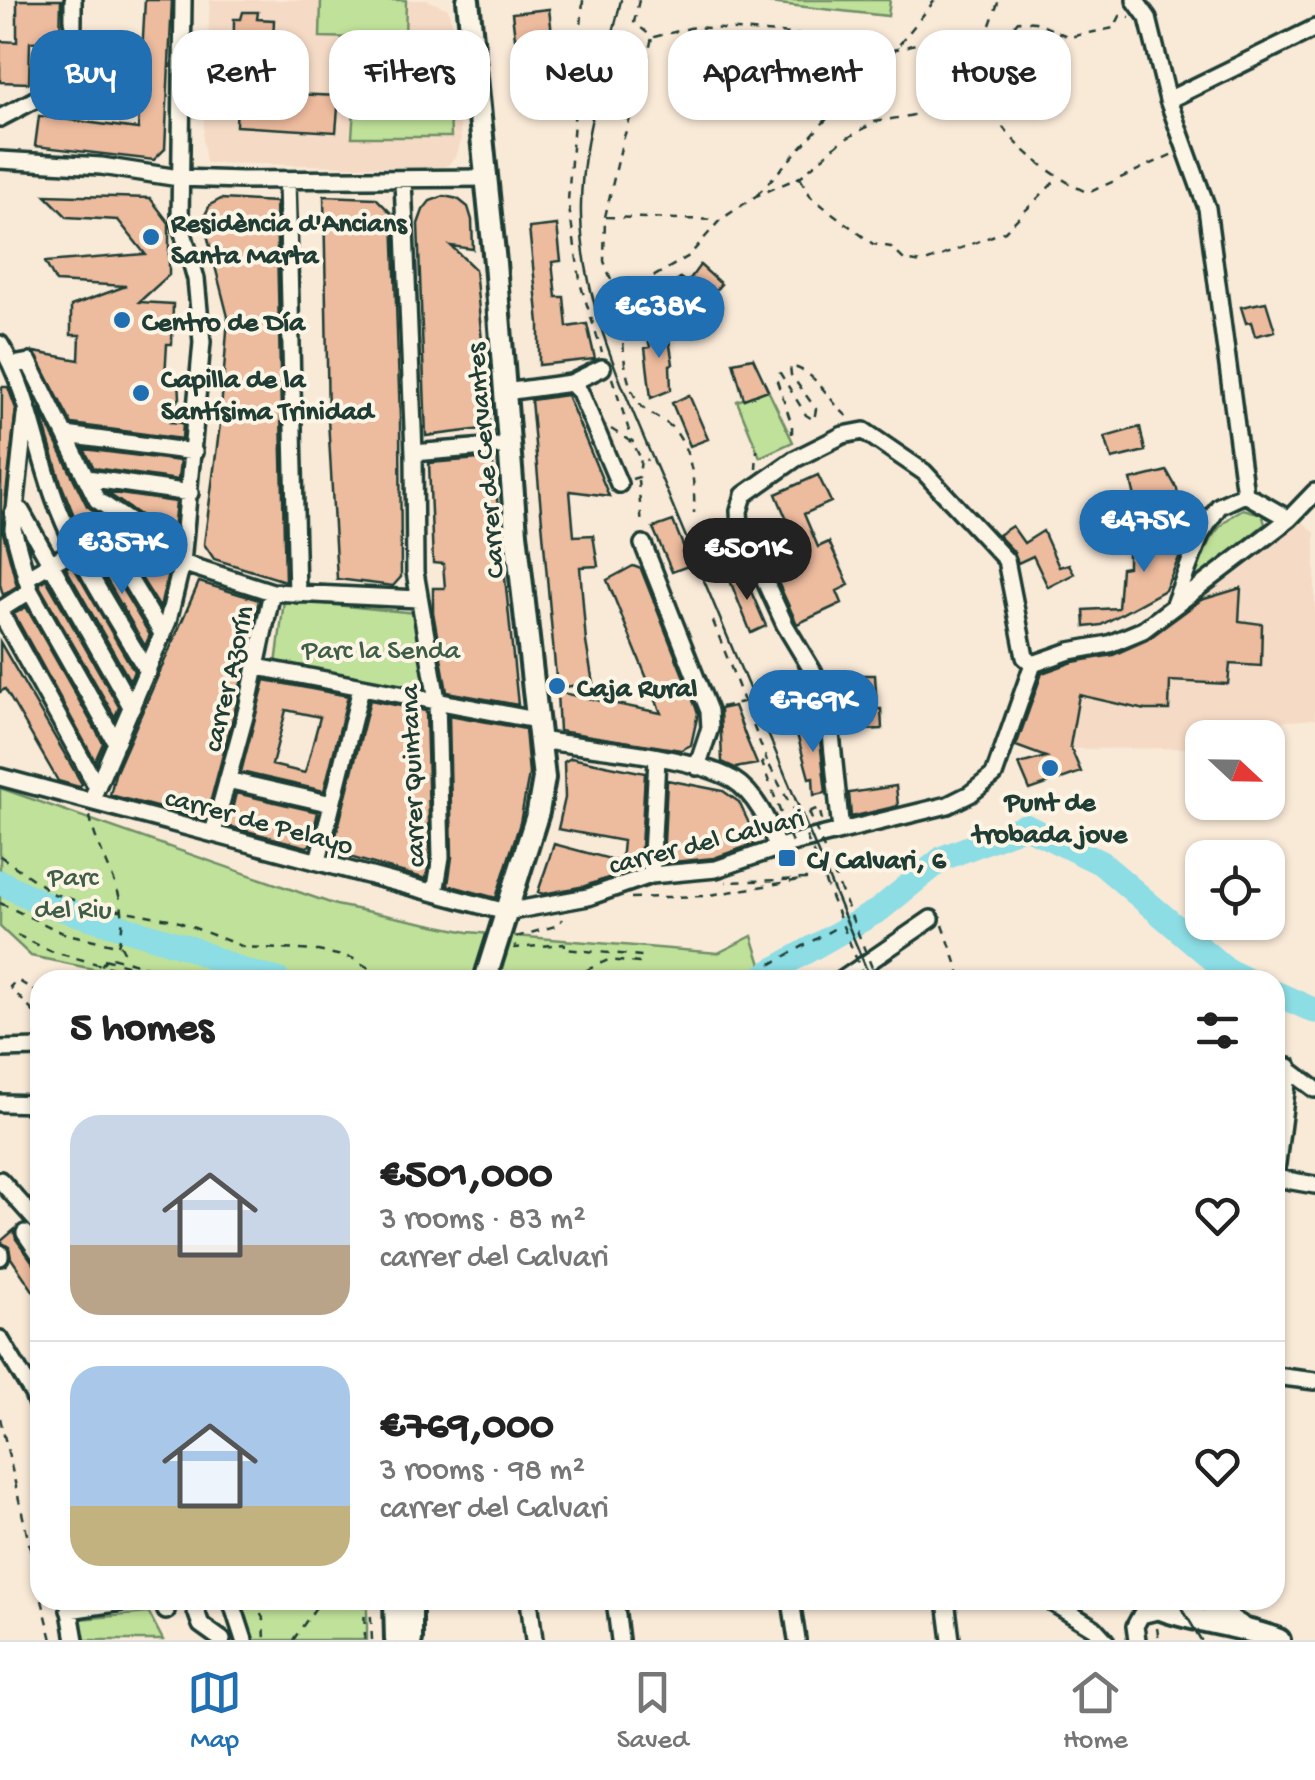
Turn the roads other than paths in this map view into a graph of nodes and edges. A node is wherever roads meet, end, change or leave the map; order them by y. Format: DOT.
graph roads {
  1 [pos="73,0"];
  2 [pos="183,0"];
  3 [pos="468,0"];
  4 [pos="1135,0"];
  5 [pos="1315,28"];
  6 [pos="1168,100"];
  7 [pos="0,118"];
  8 [pos="0,160"];
  9 [pos="178,178"];
  10 [pos="486,178"];
  11 [pos="288,180"];
  12 [pos="403,180"];
  13 [pos="0,344"];
  14 [pos="604,364"];
  15 [pos="14,365"];
  16 [pos="572,383"];
  17 [pos="505,392"];
  18 [pos="26,409"];
  19 [pos="66,435"];
  20 [pos="509,445"];
  21 [pos="194,452"];
  22 [pos="414,452"];
  23 [pos="87,478"];
  24 [pos="619,484"];
  25 [pos="1315,492"];
  26 [pos="190,493"];
  27 [pos="1245,494"];
  28 [pos="58,507"];
  29 [pos="13,513"];
  30 [pos="1290,519"];
  31 [pos="28,523"];
  32 [pos="643,544"];
  33 [pos="75,547"];
  34 [pos="182,562"];
  35 [pos="49,564"];
  36 [pos="28,584"];
  37 [pos="272,592"];
  38 [pos="297,594"];
  39 [pos="418,599"];
  40 [pos="1173,608"];
  41 [pos="0,611"];
  42 [pos="163,635"];
  43 [pos="1033,664"];
  44 [pos="257,668"];
  45 [pos="148,672"];
  46 [pos="360,688"];
  47 [pos="437,700"];
  48 [pos="132,708"];
  49 [pos="537,730"];
  50 [pos="115,740"];
  51 [pos="657,758"];
  52 [pos="698,767"];
  53 [pos="0,777"];
  54 [pos="228,780"];
  55 [pos="92,798"];
  56 [pos="332,804"];
  57 [pos="213,833"];
  58 [pos="833,833"];
  59 [pos="785,847"];
  60 [pos="318,861"];
  61 [pos="651,875"];
  62 [pos="435,893"];
  63 [pos="506,912"];
  64 [pos="931,919"];
  65 [pos="488,970"];
  66 [pos="857,970"];
  67 [pos="30,1048"];
  68 [pos="0,1049"];
  69 [pos="1285,1065"];
  70 [pos="1315,1089"];
  71 [pos="0,1103"];
  72 [pos="30,1104"];
  73 [pos="0,1180"];
  74 [pos="1285,1180"];
  75 [pos="1315,1185"];
  76 [pos="30,1225"];
  77 [pos="0,1339"];
  78 [pos="1285,1377"];
  79 [pos="1315,1381"];
  80 [pos="30,1389"];
  81 [pos="69,1610"];
  82 [pos="196,1610"];
  83 [pos="234,1610"];
  84 [pos="395,1610"];
  85 [pos="411,1610"];
  86 [pos="530,1610"];
  87 [pos="616,1610"];
  88 [pos="792,1610"];
  89 [pos="948,1610"];
  90 [pos="1065,1610"];
  91 [pos="1150,1610"];
  92 [pos="1223,1610"];
  93 [pos="1159,1619"];
  94 [pos="1252,1630"];
  95 [pos="75,1640"];
  96 [pos="222,1640"];
  97 [pos="244,1640"];
  98 [pos="396,1640"];
  99 [pos="411,1640"];
  100 [pos="534,1640"];
  101 [pos="620,1640"];
  102 [pos="797,1640"];
  103 [pos="952,1640"];
  104 [pos="1105,1640"];
  105 [pos="1137,1640"];
  106 [pos="1279,1640"];
  1 -- 7 [label="street"];
  2 -- 9 [label="street"];
  3 -- 10 [label="main road, Carrer de Cervantes"];
  4 -- 6 [label="street"];
  5 -- 6 [label="street"];
  6 -- 27 [label="street"];
  8 -- 9 [label="street"];
  9 -- 11 [label="street"];
  9 -- 21 [label="street"];
  10 -- 12 [label="street"];
  10 -- 17 [label="main road, Carrer de Cervantes"];
  11 -- 12 [label="street"];
  11 -- 38 [label="street"];
  12 -- 22 [label="street, carrer Quintana"];
  13 -- 15 [label="street"];
  14 -- 16 [label="street"];
  15 -- 18 [label="street"];
  15 -- 19 [label="street"];
  16 -- 17 [label="street"];
  16 -- 24 [label="street"];
  17 -- 20 [label="main road, Carrer de Cervantes"];
  18 -- 28 [label="street"];
  18 -- 29 [label="street"];
  19 -- 21 [label="street"];
  19 -- 23 [label="street"];
  20 -- 22 [label="street"];
  20 -- 49 [label="main road, Carrer de Cervantes"];
  21 -- 26 [label="street"];
  22 -- 39 [label="street, carrer Quintana"];
  23 -- 26 [label="street"];
  23 -- 34 [label="street"];
  25 -- 30 [label="street"];
  26 -- 34 [label="street"];
  27 -- 30 [label="street"];
  27 -- 40 [label="street"];
  28 -- 31 [label="street"];
  28 -- 33 [label="street"];
  29 -- 31 [label="street"];
  29 -- 36 [label="street"];
  30 -- 40 [label="street"];
  31 -- 35 [label="street"];
  32 -- 52 [label="street"];
  33 -- 35 [label="street"];
  33 -- 42 [label="street"];
  33 -- 45 [label="street"];
  34 -- 37 [label="street"];
  34 -- 42 [label="street"];
  35 -- 36 [label="street"];
  35 -- 48 [label="street"];
  36 -- 41 [label="street"];
  36 -- 50 [label="street"];
  37 -- 38 [label="street"];
  37 -- 44 [label="street, carrer Azorín"];
  38 -- 39 [label="street"];
  39 -- 47 [label="street, carrer Quintana"];
  40 -- 43 [label="street"];
  41 -- 55 [label="street"];
  42 -- 45 [label="street"];
  43 -- 58 [label="street"];
  43 -- 58 [label="street, carrer del Calvari"];
  44 -- 46 [label="street"];
  44 -- 54 [label="street, carrer Azorín"];
  45 -- 48 [label="street"];
  46 -- 47 [label="street"];
  46 -- 56 [label="street"];
  47 -- 49 [label="street"];
  47 -- 62 [label="street, carrer Quintana"];
  48 -- 50 [label="street"];
  49 -- 51 [label="street"];
  49 -- 63 [label="main road, Carrer de Cervantes"];
  50 -- 55 [label="street"];
  51 -- 52 [label="street"];
  51 -- 61 [label="street"];
  52 -- 59 [label="street"];
  53 -- 55 [label="street, carrer de Pelayo"];
  54 -- 56 [label="street"];
  54 -- 57 [label="street, carrer Azorín"];
  55 -- 57 [label="street, carrer de Pelayo"];
  56 -- 60 [label="street"];
  57 -- 60 [label="street, carrer de Pelayo"];
  58 -- 59 [label="street, carrer del Calvari"];
  59 -- 61 [label="street, carrer del Calvari"];
  60 -- 62 [label="street, carrer de Pelayo"];
  61 -- 63 [label="street, carrer del Calvari"];
  62 -- 63 [label="street, carrer de Pelayo"];
  63 -- 65 [label="main road, Carrer de Cervantes"];
  64 -- 66 [label="street"];
  67 -- 68 [label="street"];
  69 -- 70 [label="street"];
  71 -- 72 [label="street"];
  73 -- 76 [label="street"];
  74 -- 75 [label="street"];
  77 -- 80 [label="street"];
  78 -- 79 [label="street"];
  81 -- 95 [label="street"];
  82 -- 96 [label="street"];
  83 -- 97 [label="street"];
  84 -- 98 [label="main road"];
  85 -- 99 [label="main road"];
  86 -- 100 [label="street"];
  87 -- 101 [label="street"];
  88 -- 102 [label="street"];
  89 -- 103 [label="street"];
  90 -- 104 [label="street"];
  91 -- 93 [label="main road"];
  92 -- 94 [label="street"];
  93 -- 94 [label="main road"];
  93 -- 105 [label="street"];
  94 -- 106 [label="main road"];
}
